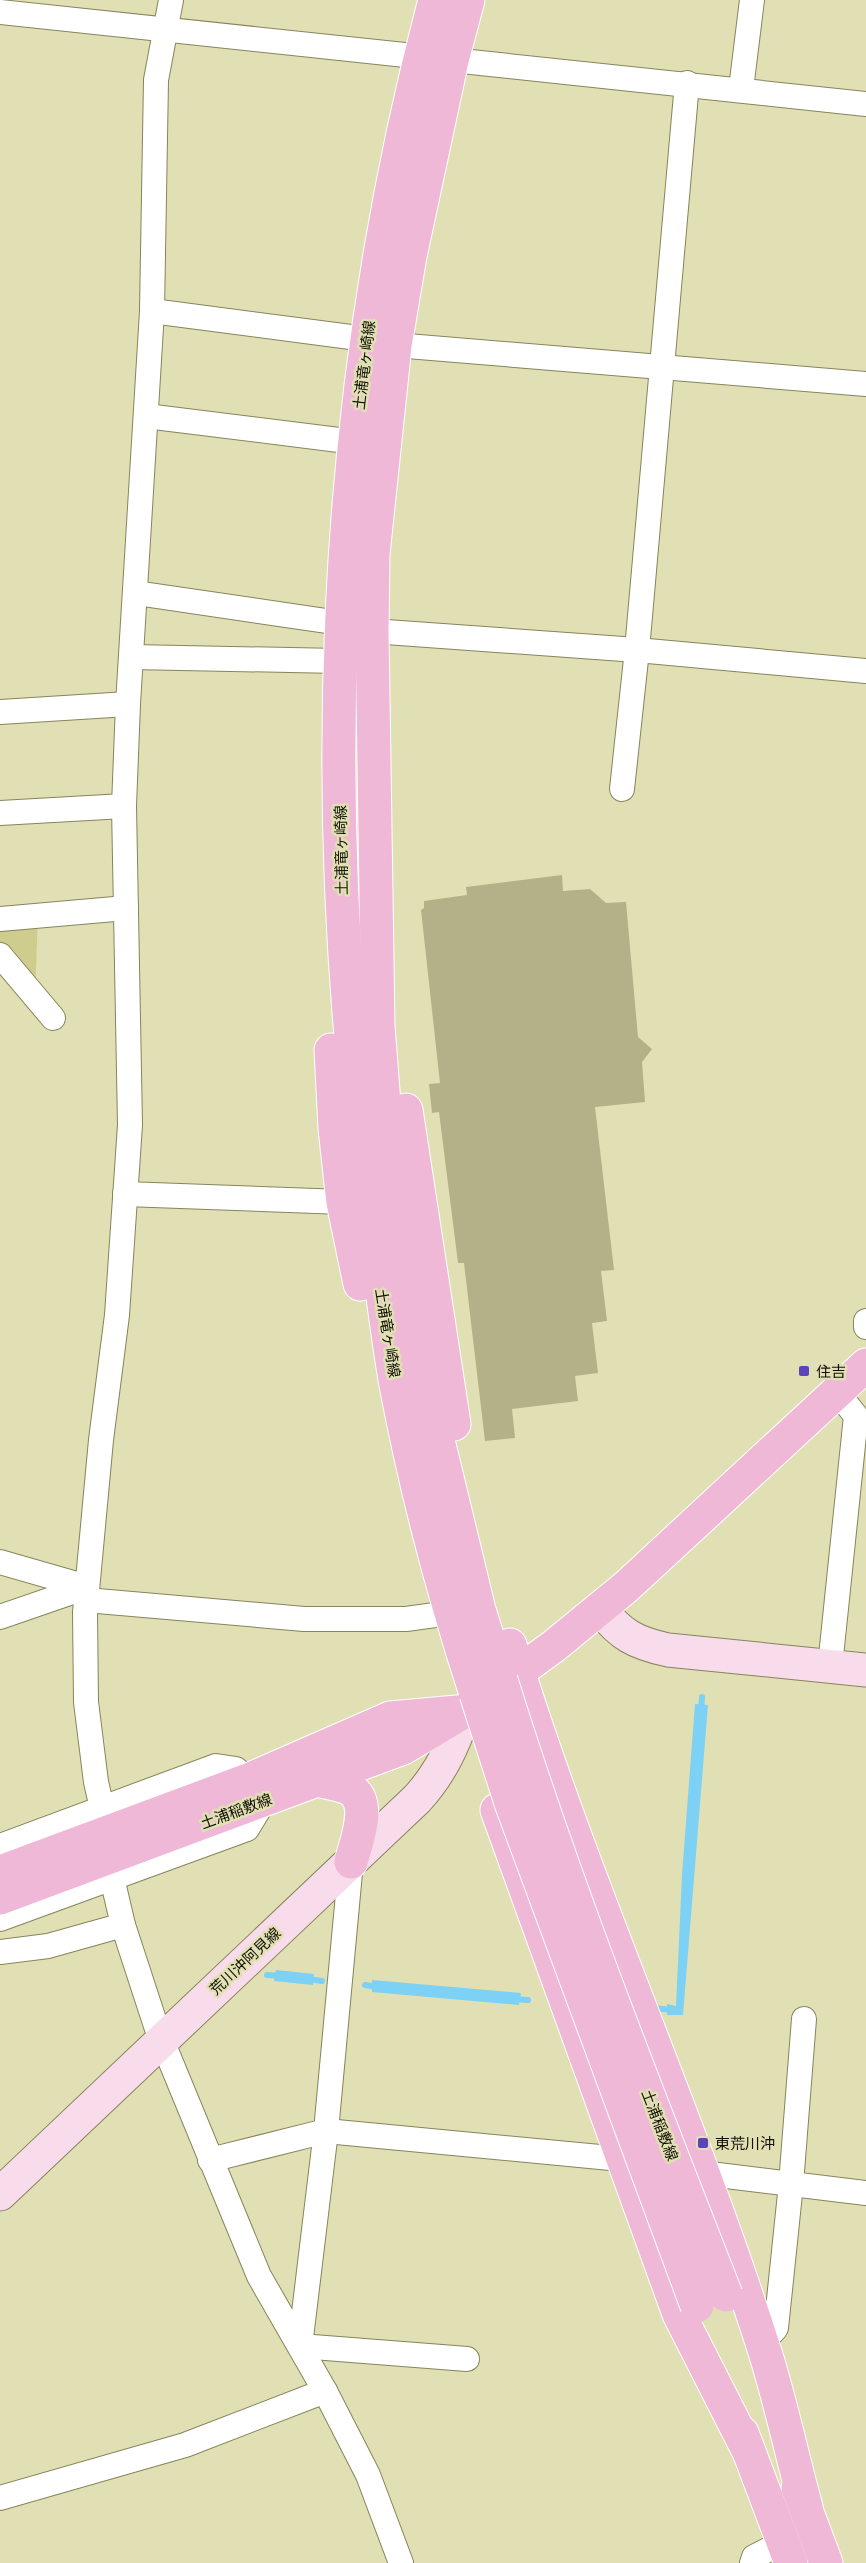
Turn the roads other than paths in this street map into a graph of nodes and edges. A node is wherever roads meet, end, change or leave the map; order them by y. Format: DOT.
graph roads {
  1 [pos="171,0"];
  2 [pos="435,0"];
  3 [pos="468,0"];
  4 [pos="752,0"];
  5 [pos="0,12"];
  6 [pos="165,29"];
  7 [pos="420,57"];
  8 [pos="452,60"];
  9 [pos="687,83"];
  10 [pos="741,89"];
  11 [pos="866,104"];
  12 [pos="152,311"];
  13 [pos="381,342"];
  14 [pos="662,368"];
  15 [pos="866,384"];
  16 [pos="146,416"];
  17 [pos="355,442"];
  18 [pos="136,593"];
  19 [pos="340,623"];
  20 [pos="372,631"];
  21 [pos="637,650"];
  22 [pos="131,657"];
  23 [pos="339,662"];
  24 [pos="866,671"];
  25 [pos="128,704"];
  26 [pos="0,712"];
  27 [pos="622,789"];
  28 [pos="124,806"];
  29 [pos="0,813"];
  30 [pos="126,908"];
  31 [pos="0,919"];
  32 [pos="377,921"];
  33 [pos="342,930"];
  34 [pos="0,955"];
  35 [pos="53,1018"];
  36 [pos="377,1171"];
  37 [pos="125,1194"];
  38 [pos="344,1202"];
  39 [pos="866,1321"];
  40 [pos="866,1327"];
  41 [pos="866,1365"];
  42 [pos="837,1392"];
  43 [pos="0,1562"];
  44 [pos="87,1594"];
  45 [pos="601,1609"];
  46 [pos="435,1615"];
  47 [pos="0,1617"];
  48 [pos="830,1666"];
  49 [pos="866,1670"];
  50 [pos="490,1689"];
  51 [pos="321,1781"];
  52 [pos="256,1791"];
  53 [pos="102,1808"];
  54 [pos="0,1846"];
  55 [pos="351,1862"];
  56 [pos="0,1872"];
  57 [pos="112,1878"];
  58 [pos="0,1898"];
  59 [pos="0,1919"];
  60 [pos="123,1925"];
  61 [pos="0,1952"];
  62 [pos="804,2019"];
  63 [pos="162,2041"];
  64 [pos="326,2131"];
  65 [pos="621,2159"];
  66 [pos="210,2160"];
  67 [pos="702,2173"];
  68 [pos="791,2184"];
  69 [pos="866,2193"];
  70 [pos="0,2194"];
  71 [pos="711,2301"];
  72 [pos="762,2344"];
  73 [pos="300,2346"];
  74 [pos="468,2359"];
  75 [pos="325,2391"];
  76 [pos="749,2452"];
  77 [pos="0,2498"];
  78 [pos="806,2507"];
  79 [pos="787,2553"];
  80 [pos="401,2563"];
  81 [pos="752,2563"];
  82 [pos="826,2563"];
  1 -- 6 [label="street"];
  2 -- 7 [label="main road, 土浦竜ヶ崎線"];
  3 -- 8 [label="main road, 土浦竜ヶ崎線"];
  4 -- 10 [label="street"];
  5 -- 6 [label="street"];
  6 -- 7 [label="street"];
  6 -- 12 [label="street"];
  7 -- 8 [label="street"];
  7 -- 13 [label="main road, 土浦竜ヶ崎線"];
  8 -- 9 [label="street"];
  8 -- 13 [label="main road, 土浦竜ヶ崎線"];
  9 -- 10 [label="street"];
  9 -- 14 [label="street"];
  10 -- 11 [label="street"];
  12 -- 13 [label="street"];
  12 -- 16 [label="street"];
  13 -- 14 [label="street"];
  13 -- 17 [label="main road, 土浦竜ヶ崎線"];
  13 -- 20 [label="main road, 土浦竜ヶ崎線"];
  14 -- 15 [label="street"];
  14 -- 21 [label="street"];
  16 -- 17 [label="street"];
  16 -- 18 [label="street"];
  17 -- 19 [label="main road, 土浦竜ヶ崎線"];
  18 -- 19 [label="street"];
  18 -- 22 [label="street"];
  19 -- 20 [label="street"];
  19 -- 23 [label="main road, 土浦竜ヶ崎線"];
  20 -- 21 [label="street"];
  20 -- 32 [label="main road, 土浦竜ヶ崎線"];
  21 -- 24 [label="street"];
  21 -- 27 [label="street"];
  22 -- 23 [label="street"];
  22 -- 25 [label="street"];
  23 -- 33 [label="main road, 土浦竜ヶ崎線"];
  25 -- 26 [label="street"];
  25 -- 28 [label="street"];
  28 -- 29 [label="street"];
  28 -- 30 [label="street"];
  30 -- 31 [label="street"];
  30 -- 37 [label="street"];
  32 -- 36 [label="main road, 土浦竜ヶ崎線"];
  32 -- 50 [label="main road"];
  33 -- 36 [label="main road, 土浦竜ヶ崎線"];
  33 -- 38 [label="main road"];
  34 -- 35 [label="street"];
  36 -- 50 [label="main road, 土浦竜ヶ崎線"];
  37 -- 38 [label="street"];
  37 -- 44 [label="street"];
  38 -- 46 [label="main road"];
  39 -- 40 [label="street"];
  41 -- 42 [label="main road"];
  42 -- 45 [label="main road"];
  42 -- 48 [label="street"];
  43 -- 44 [label="street"];
  44 -- 46 [label="street"];
  44 -- 47 [label="street"];
  44 -- 53 [label="street"];
  45 -- 48 [label="main road"];
  45 -- 50 [label="main road"];
  46 -- 50 [label="main road"];
  48 -- 49 [label="main road"];
  50 -- 51 [label="main road, 土浦稲敷線"];
  50 -- 52 [label="main road, 土浦稲敷線"];
  50 -- 55 [label="main road, 荒川沖阿見線"];
  50 -- 65 [label="main road"];
  50 -- 67 [label="main road"];
  50 -- 71 [label="main road, 土浦稲敷線, bridge"];
  51 -- 52 [label="main road, 土浦稲敷線"];
  51 -- 55 [label="main road"];
  52 -- 53 [label="street"];
  52 -- 56 [label="main road, 土浦稲敷線"];
  52 -- 57 [label="street"];
  52 -- 58 [label="main road, 土浦稲敷線"];
  53 -- 54 [label="street"];
  55 -- 63 [label="main road, 荒川沖阿見線"];
  55 -- 64 [label="street"];
  57 -- 59 [label="street"];
  57 -- 60 [label="street"];
  60 -- 61 [label="street"];
  60 -- 63 [label="street"];
  62 -- 68 [label="street"];
  63 -- 66 [label="street"];
  63 -- 70 [label="main road, 荒川沖阿見線"];
  64 -- 65 [label="street"];
  64 -- 66 [label="street"];
  64 -- 73 [label="street"];
  65 -- 76 [label="main road"];
  66 -- 73 [label="street"];
  67 -- 68 [label="street"];
  67 -- 72 [label="main road"];
  68 -- 69 [label="street"];
  68 -- 72 [label="street"];
  71 -- 76 [label="main road, 土浦稲敷線"];
  71 -- 78 [label="main road, 土浦稲敷線"];
  72 -- 78 [label="main road"];
  73 -- 74 [label="street"];
  73 -- 75 [label="street"];
  75 -- 77 [label="street"];
  75 -- 80 [label="street"];
  76 -- 79 [label="main road, 土浦稲敷線"];
  78 -- 82 [label="main road, 土浦稲敷線"];
  79 -- 81 [label="street"];
}
